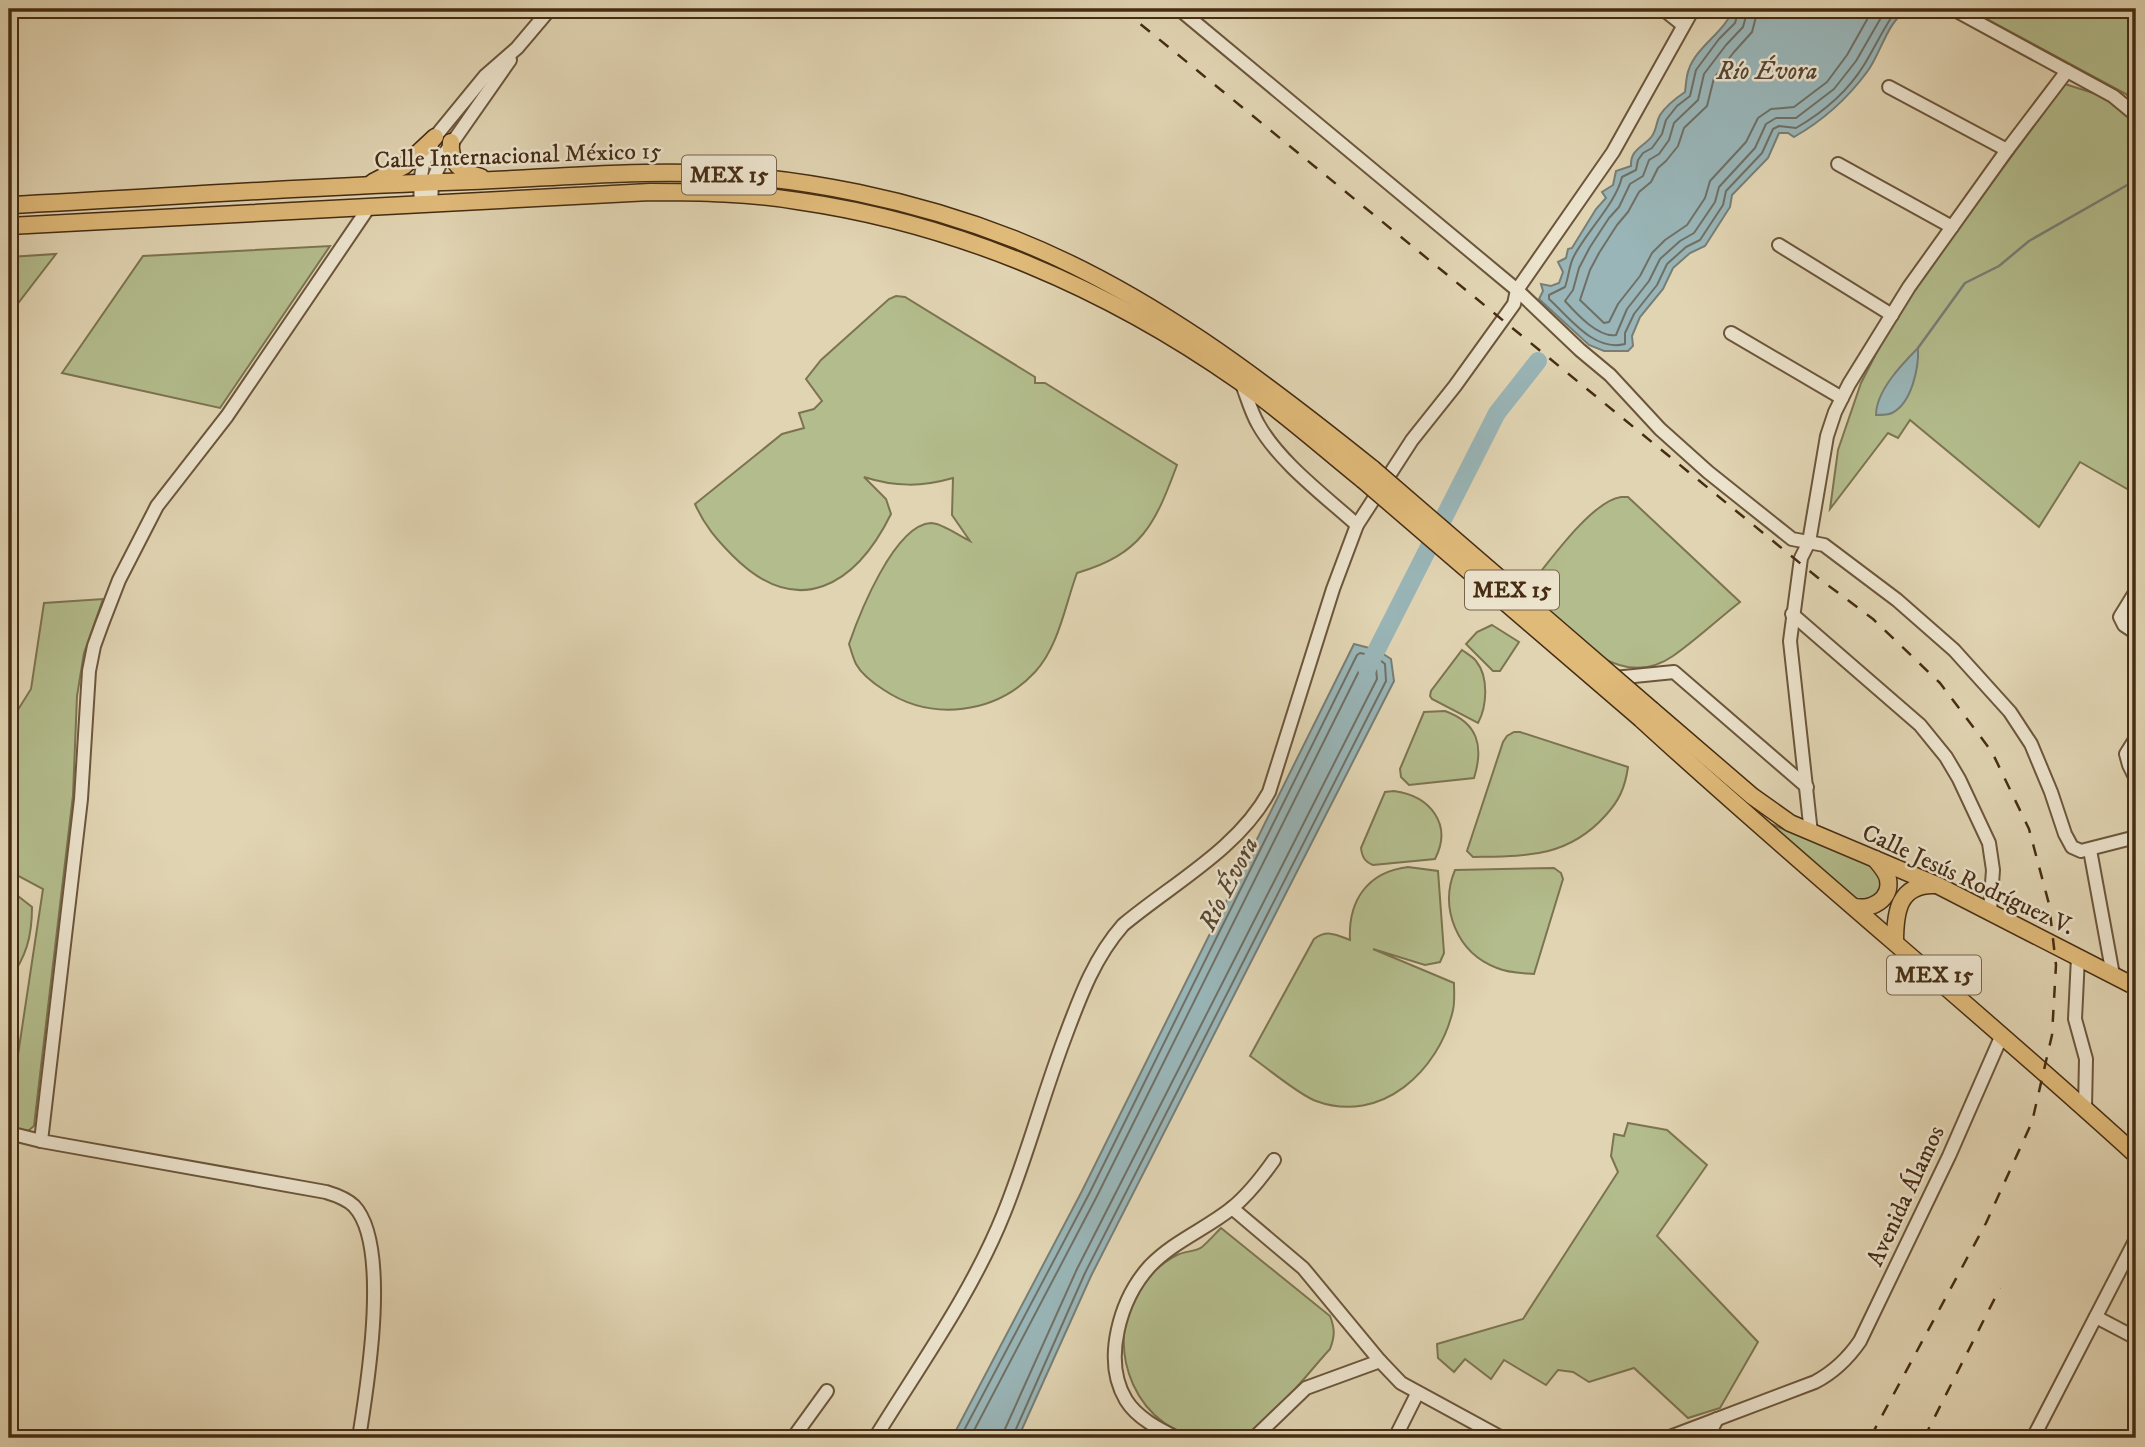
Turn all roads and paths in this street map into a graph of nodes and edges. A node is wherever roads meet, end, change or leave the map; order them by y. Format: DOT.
graph roads {
  1 [pos="550,9"];
  2 [pos="1179,9"];
  3 [pos="1663,9"];
  4 [pos="1693,9"];
  5 [pos="1953,9"];
  6 [pos="1683,25"];
  7 [pos="2067,71"];
  8 [pos="1889,87"];
  9 [pos="2136,116"];
  10 [pos="443,139"];
  11 [pos="2007,150"];
  12 [pos="1838,164"];
  13 [pos="501,180"];
  14 [pos="426,183"];
  15 [pos="366,185"];
  16 [pos="426,204"];
  17 [pos="9,205"];
  18 [pos="369,207"];
  19 [pos="9,226"];
  20 [pos="1952,227"];
  21 [pos="1779,245"];
  22 [pos="1517,290"];
  23 [pos="1892,315"];
  24 [pos="1731,333"];
  25 [pos="1242,383"];
  26 [pos="1842,398"];
  27 [pos="1368,475"];
  28 [pos="1357,525"];
  29 [pos="1809,542"];
  30 [pos="2136,591"];
  31 [pos="1792,614"];
  32 [pos="2136,632"];
  33 [pos="1614,678"];
  34 [pos="1646,715"];
  35 [pos="2136,738"];
  36 [pos="2136,779"];
  37 [pos="1807,787"];
  38 [pos="1811,833"];
  39 [pos="2136,838"];
  40 [pos="2083,850"];
  41 [pos="1874,859"];
  42 [pos="1939,886"];
  43 [pos="1854,907"];
  44 [pos="1990,910"];
  45 [pos="1895,942"];
  46 [pos="2078,957"];
  47 [pos="2113,975"];
  48 [pos="2136,988"];
  49 [pos="2002,1035"];
  50 [pos="2085,1108"];
  51 [pos="9,1133"];
  52 [pos="41,1141"];
  53 [pos="2136,1155"];
  54 [pos="1274,1160"];
  55 [pos="1232,1208"];
  56 [pos="2136,1239"];
  57 [pos="2096,1317"];
  58 [pos="2136,1338"];
  59 [pos="1380,1362"];
  60 [pos="827,1391"];
  61 [pos="1417,1394"];
  62 [pos="1717,1419"];
  63 [pos="9,1436"];
  64 [pos="18,1438"];
  65 [pos="359,1438"];
  66 [pos="793,1438"];
  67 [pos="875,1438"];
  68 [pos="1177,1438"];
  69 [pos="1254,1438"];
  70 [pos="1395,1438"];
  71 [pos="1502,1438"];
  72 [pos="1667,1438"];
  73 [pos="1707,1438"];
  74 [pos="2032,1438"];
  1 -- 10 [label="street"];
  2 -- 22 [label="street"];
  3 -- 6 [label="street"];
  4 -- 6 [label="street"];
  5 -- 7 [label="street"];
  6 -- 22 [label="street"];
  7 -- 9 [label="street"];
  7 -- 11 [label="street"];
  8 -- 11 [label="street"];
  10 -- 13 [label="main road"];
  10 -- 14 [label="street"];
  10 -- 15 [label="main road"];
  11 -- 20 [label="street"];
  12 -- 20 [label="street"];
  13 -- 14 [label="main road, Calle Internacional México 15 / MEX 15"];
  13 -- 27 [label="main road, Calle Internacional México 15 / MEX 15"];
  14 -- 15 [label="main road, Calle Internacional México 15 / MEX 15"];
  14 -- 16 [label="street"];
  15 -- 17 [label="main road, Calle Internacional México 15 / MEX 15"];
  16 -- 18 [label="main road, Calle Internacional México 15 / MEX 15"];
  16 -- 25 [label="main road, Calle Internacional México 15 / MEX 15"];
  18 -- 19 [label="main road, Calle Internacional México 15 / MEX 15"];
  18 -- 52 [label="street"];
  20 -- 23 [label="street"];
  21 -- 23 [label="street"];
  22 -- 28 [label="street"];
  22 -- 29 [label="street"];
  23 -- 26 [label="street"];
  24 -- 26 [label="street"];
  25 -- 27 [label="main road, Calle Internacional México 15 / MEX 15"];
  25 -- 28 [label="street"];
  26 -- 29 [label="street"];
  27 -- 33 [label="main road, MEX 15, bridge"];
  27 -- 34 [label="main road, MEX 15, bridge"];
  28 -- 67 [label="street"];
  29 -- 31 [label="street"];
  29 -- 40 [label="street"];
  30 -- 32 [label="street"];
  31 -- 37 [label="street"];
  31 -- 44 [label="street"];
  33 -- 34 [label="main road, MEX 15, bridge"];
  33 -- 37 [label="street"];
  34 -- 38 [label="main road, Calle Jesús Rodríguez V. / MEX 15"];
  34 -- 43 [label="main road, MEX 15"];
  35 -- 36 [label="street"];
  37 -- 38 [label="street"];
  38 -- 41 [label="main road, Calle Jesús Rodríguez V. / MEX 15"];
  39 -- 40 [label="street"];
  40 -- 47 [label="street"];
  41 -- 42 [label="main road, Calle Jesús Rodríguez V. / MEX 15"];
  41 -- 43 [label="main road"];
  42 -- 44 [label="main road, Calle Jesús Rodríguez V. / MEX 15"];
  42 -- 45 [label="main road"];
  43 -- 45 [label="main road, MEX 15"];
  44 -- 46 [label="main road, Calle Jesús Rodríguez V. / MEX 15"];
  45 -- 49 [label="main road, MEX 15"];
  46 -- 47 [label="main road, Calle Jesús Rodríguez V. / MEX 15"];
  46 -- 50 [label="street"];
  47 -- 48 [label="main road, Calle Jesús Rodríguez V. / MEX 15"];
  49 -- 50 [label="main road, MEX 15"];
  49 -- 62 [label="street, Avenida Álamos"];
  50 -- 53 [label="main road, MEX 15"];
  51 -- 52 [label="street"];
  52 -- 65 [label="street"];
  54 -- 55 [label="street"];
  55 -- 59 [label="street"];
  55 -- 68 [label="street"];
  56 -- 57 [label="street"];
  57 -- 58 [label="street"];
  57 -- 74 [label="street"];
  59 -- 61 [label="street"];
  59 -- 69 [label="street"];
  60 -- 66 [label="street"];
  61 -- 70 [label="street"];
  61 -- 71 [label="street"];
  62 -- 72 [label="street"];
  62 -- 73 [label="street"];
  63 -- 64 [label="street"];
}
